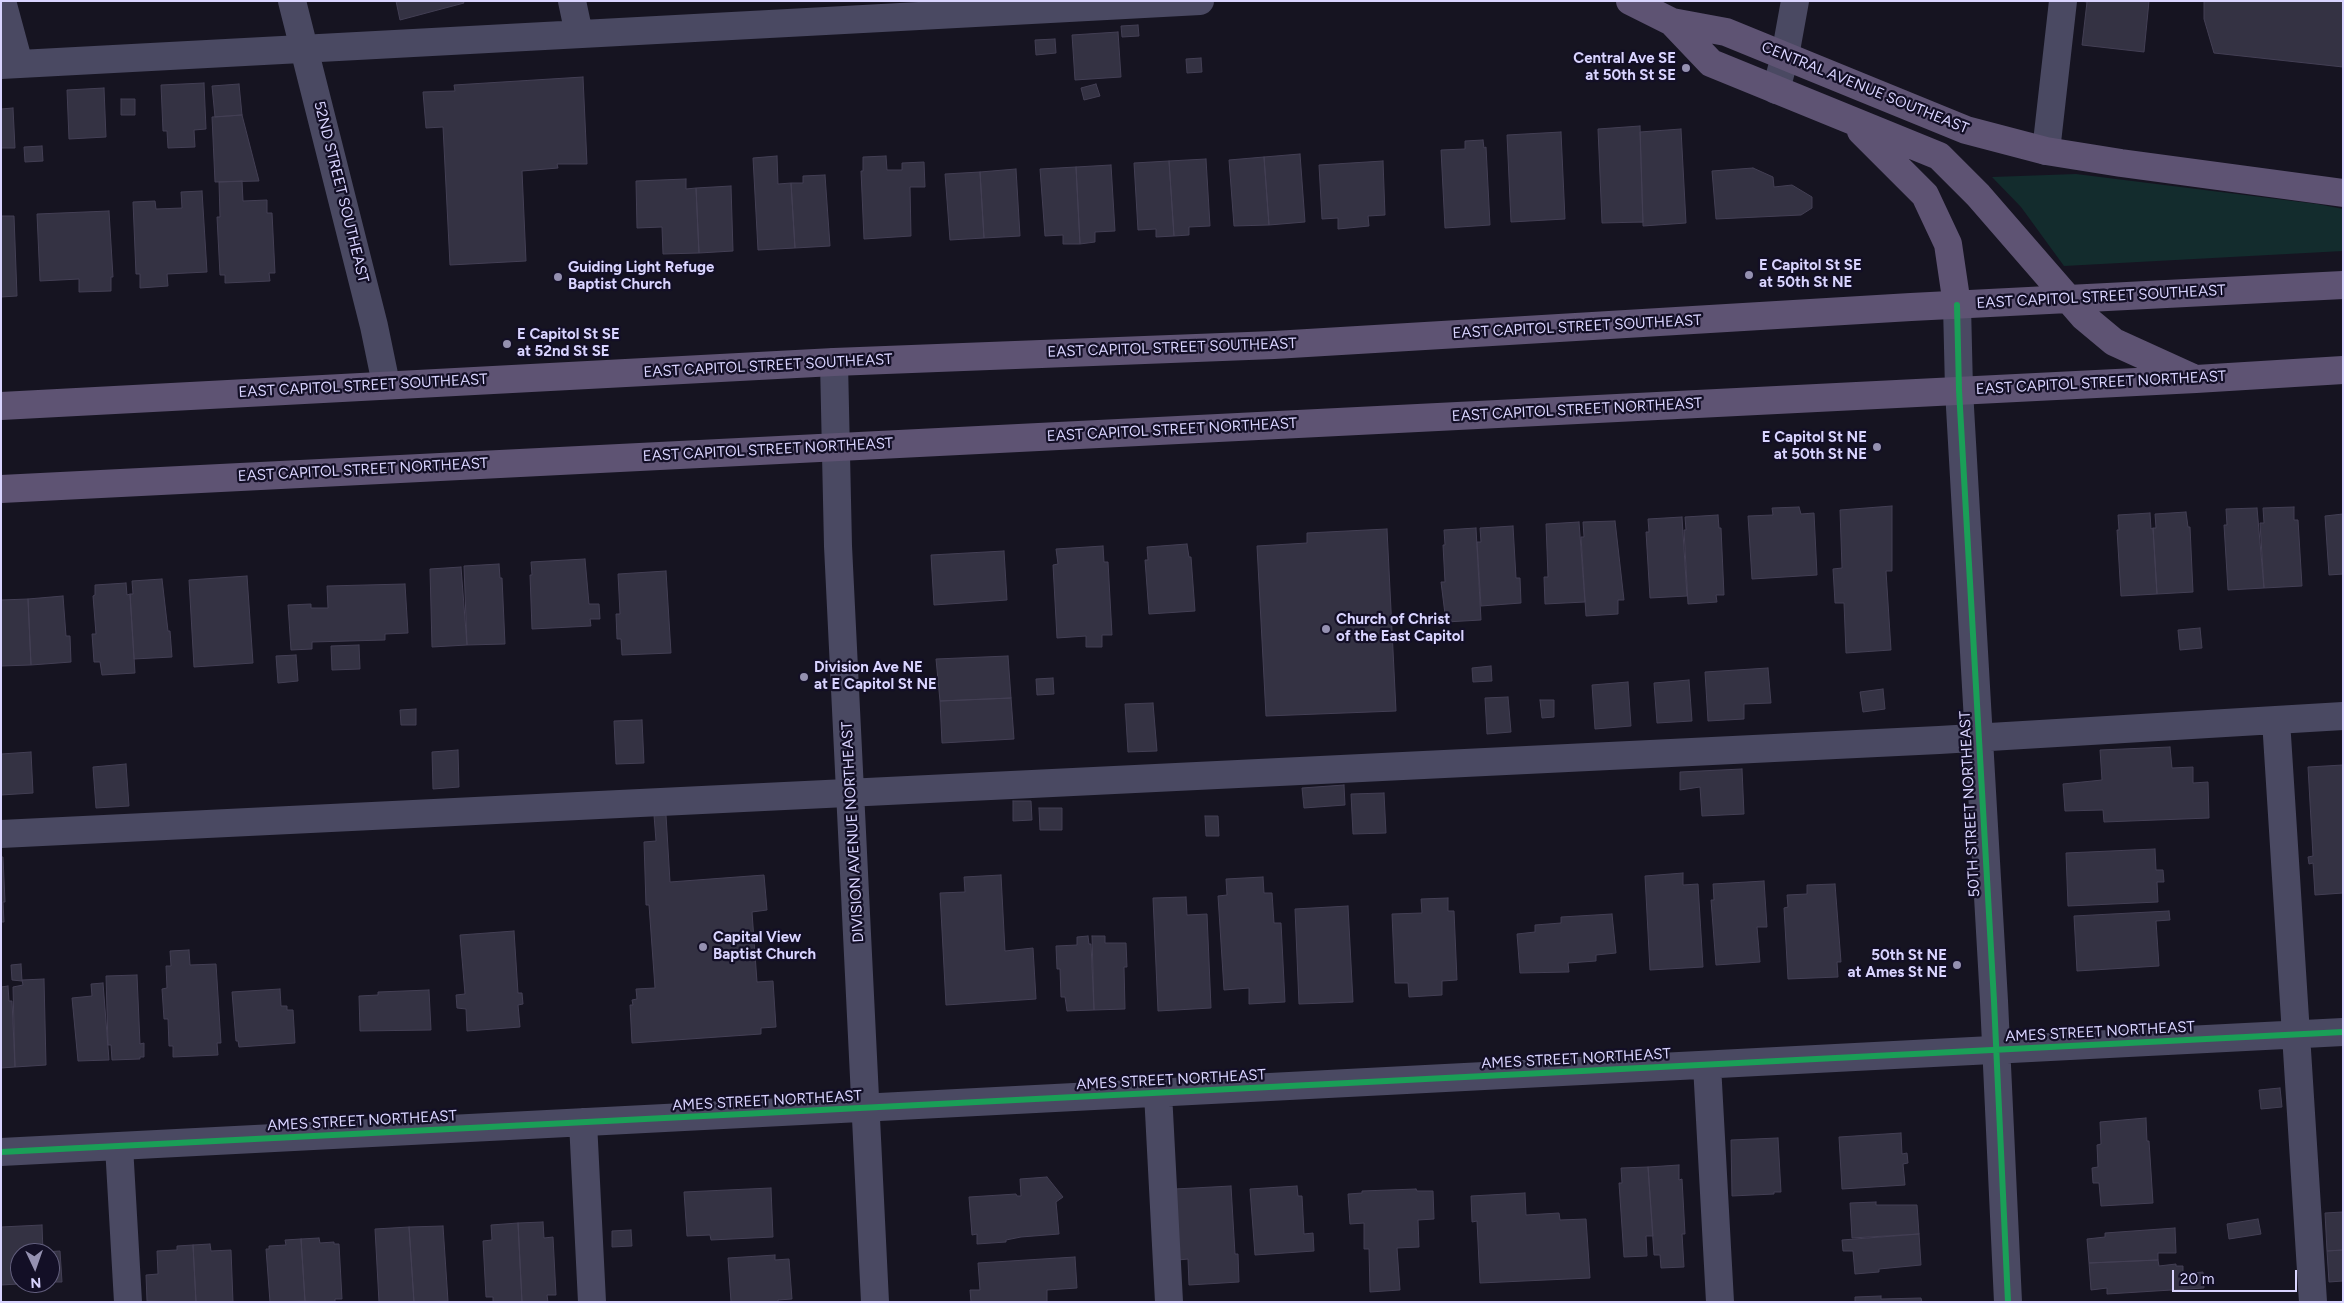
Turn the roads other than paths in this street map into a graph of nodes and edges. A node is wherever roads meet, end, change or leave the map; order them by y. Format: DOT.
graph roads {
  1 [pos="2,1"];
  2 [pos="292,1"];
  3 [pos="572,1"];
  4 [pos="1200,1"];
  5 [pos="1630,1"];
  6 [pos="1795,1"];
  7 [pos="2063,1"];
  8 [pos="1672,22"];
  9 [pos="579,34"];
  10 [pos="304,48"];
  11 [pos="1785,56"];
  12 [pos="10,64"];
  13 [pos="1776,90"];
  14 [pos="1849,120"];
  15 [pos="2046,151"];
  16 [pos="2343,193"];
  17 [pos="2343,285"];
  18 [pos="2068,299"];
  19 [pos="1957,305"];
  20 [pos="834,362"];
  21 [pos="2342,371"];
  22 [pos="2196,380"];
  23 [pos="386,384"];
  24 [pos="1959,390"];
  25 [pos="1,406"];
  26 [pos="836,447"];
  27 [pos="1,488"];
  28 [pos="2343,716"];
  29 [pos="2276,720"];
  30 [pos="1979,738"];
  31 [pos="851,792"];
  32 [pos="1,834"];
  33 [pos="2343,1032"];
  34 [pos="2295,1034"];
  35 [pos="1996,1050"];
  36 [pos="1707,1065"];
  37 [pos="1158,1093"];
  38 [pos="866,1108"];
  39 [pos="583,1122"];
  40 [pos="119,1146"];
  41 [pos="1,1152"];
  42 [pos="128,1302"];
  43 [pos="592,1302"];
  44 [pos="876,1302"];
  45 [pos="1169,1302"];
  46 [pos="1720,1302"];
  47 [pos="2008,1302"];
  48 [pos="2313,1302"];
  1 -- 12 [label="street"];
  2 -- 10 [label="street, 52ND STREET SOUTHEAST"];
  3 -- 9 [label="street"];
  4 -- 9 [label="street"];
  5 -- 8 [label="main road, CENTRAL AVENUE SOUTHEAST"];
  6 -- 11 [label="street"];
  7 -- 15 [label="street"];
  8 -- 11 [label="main road, CENTRAL AVENUE SOUTHEAST"];
  8 -- 13 [label="main road"];
  9 -- 10 [label="street"];
  10 -- 12 [label="street"];
  10 -- 23 [label="street, 52ND STREET SOUTHEAST"];
  11 -- 13 [label="street"];
  11 -- 15 [label="main road, CENTRAL AVENUE SOUTHEAST"];
  13 -- 14 [label="main road"];
  14 -- 18 [label="main road"];
  14 -- 19 [label="main road"];
  15 -- 16 [label="main road, CENTRAL AVENUE SOUTHEAST"];
  17 -- 18 [label="main road, EAST CAPITOL STREET SOUTHEAST"];
  18 -- 19 [label="main road, EAST CAPITOL STREET SOUTHEAST"];
  18 -- 22 [label="main road"];
  19 -- 20 [label="main road, EAST CAPITOL STREET SOUTHEAST"];
  19 -- 24 [label="street, 50TH STREET NORTHEAST"];
  20 -- 23 [label="main road, EAST CAPITOL STREET SOUTHEAST"];
  20 -- 26 [label="street, DIVISION AVENUE NORTHEAST"];
  21 -- 22 [label="main road, EAST CAPITOL STREET NORTHEAST"];
  22 -- 24 [label="main road, EAST CAPITOL STREET NORTHEAST"];
  23 -- 25 [label="main road, EAST CAPITOL STREET SOUTHEAST"];
  24 -- 26 [label="main road, EAST CAPITOL STREET NORTHEAST"];
  24 -- 30 [label="street, 50TH STREET NORTHEAST"];
  26 -- 27 [label="main road, EAST CAPITOL STREET NORTHEAST"];
  26 -- 31 [label="street, DIVISION AVENUE NORTHEAST"];
  28 -- 29 [label="street"];
  29 -- 30 [label="street"];
  29 -- 34 [label="street"];
  30 -- 31 [label="street"];
  30 -- 35 [label="street, 50TH STREET NORTHEAST"];
  31 -- 32 [label="street"];
  31 -- 38 [label="street, DIVISION AVENUE NORTHEAST"];
  33 -- 34 [label="street, AMES STREET NORTHEAST"];
  34 -- 35 [label="street, AMES STREET NORTHEAST"];
  34 -- 48 [label="street"];
  35 -- 36 [label="street, AMES STREET NORTHEAST"];
  35 -- 47 [label="street, 50TH STREET NORTHEAST"];
  36 -- 37 [label="street, AMES STREET NORTHEAST"];
  36 -- 46 [label="street"];
  37 -- 38 [label="street, AMES STREET NORTHEAST"];
  37 -- 45 [label="street"];
  38 -- 39 [label="street, AMES STREET NORTHEAST"];
  38 -- 44 [label="street, DIVISION AVENUE NORTHEAST"];
  39 -- 40 [label="street, AMES STREET NORTHEAST"];
  39 -- 43 [label="street"];
  40 -- 41 [label="street, AMES STREET NORTHEAST"];
  40 -- 42 [label="street"];
}
